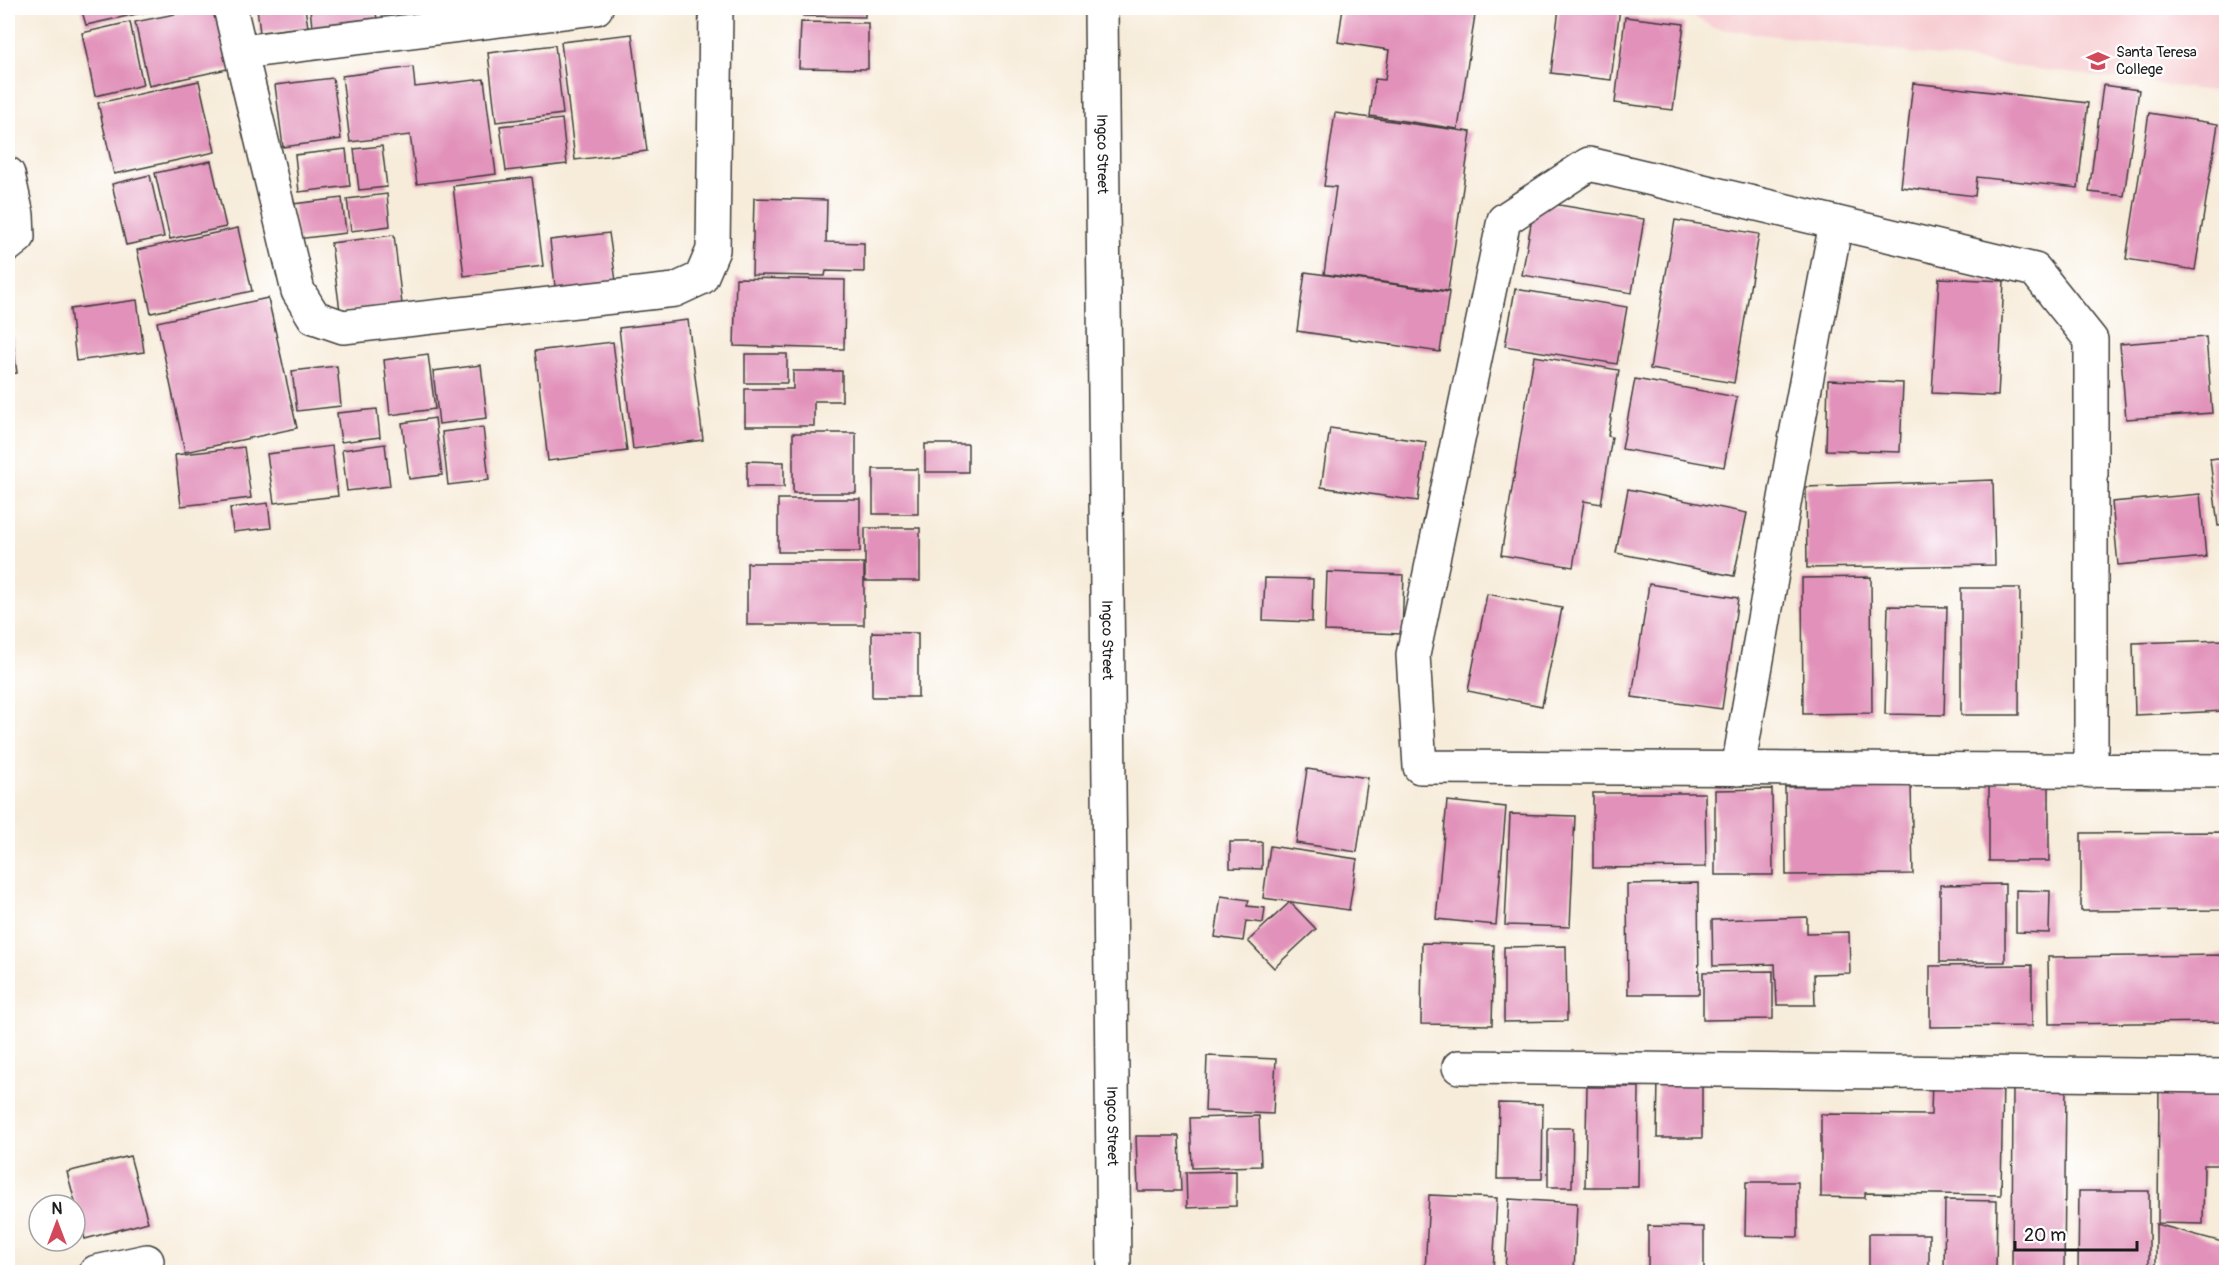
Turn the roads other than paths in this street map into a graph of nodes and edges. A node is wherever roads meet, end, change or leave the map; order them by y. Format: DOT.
graph roads {
  1 [pos="230,8"];
  2 [pos="596,8"];
  3 [pos="716,8"];
  4 [pos="1101,8"];
  5 [pos="241,52"];
  6 [pos="8,174"];
  7 [pos="1836,223"];
  8 [pos="13,241"];
  9 [pos="1738,768"];
  10 [pos="2091,771"];
  11 [pos="2226,771"];
  12 [pos="1459,1067"];
  13 [pos="2226,1076"];
  14 [pos="147,1261"];
  15 [pos="96,1272"];
  16 [pos="1114,1272"];
  1 -- 5 [label="street"];
  2 -- 5 [label="street"];
  3 -- 5 [label="street"];
  4 -- 16 [label="street, Ingco Street"];
  6 -- 8 [label="street"];
  7 -- 9 [label="street"];
  7 -- 9 [label="street"];
  7 -- 10 [label="street"];
  9 -- 10 [label="street"];
  10 -- 11 [label="street"];
  12 -- 13 [label="street"];
  14 -- 15 [label="street"];
}
